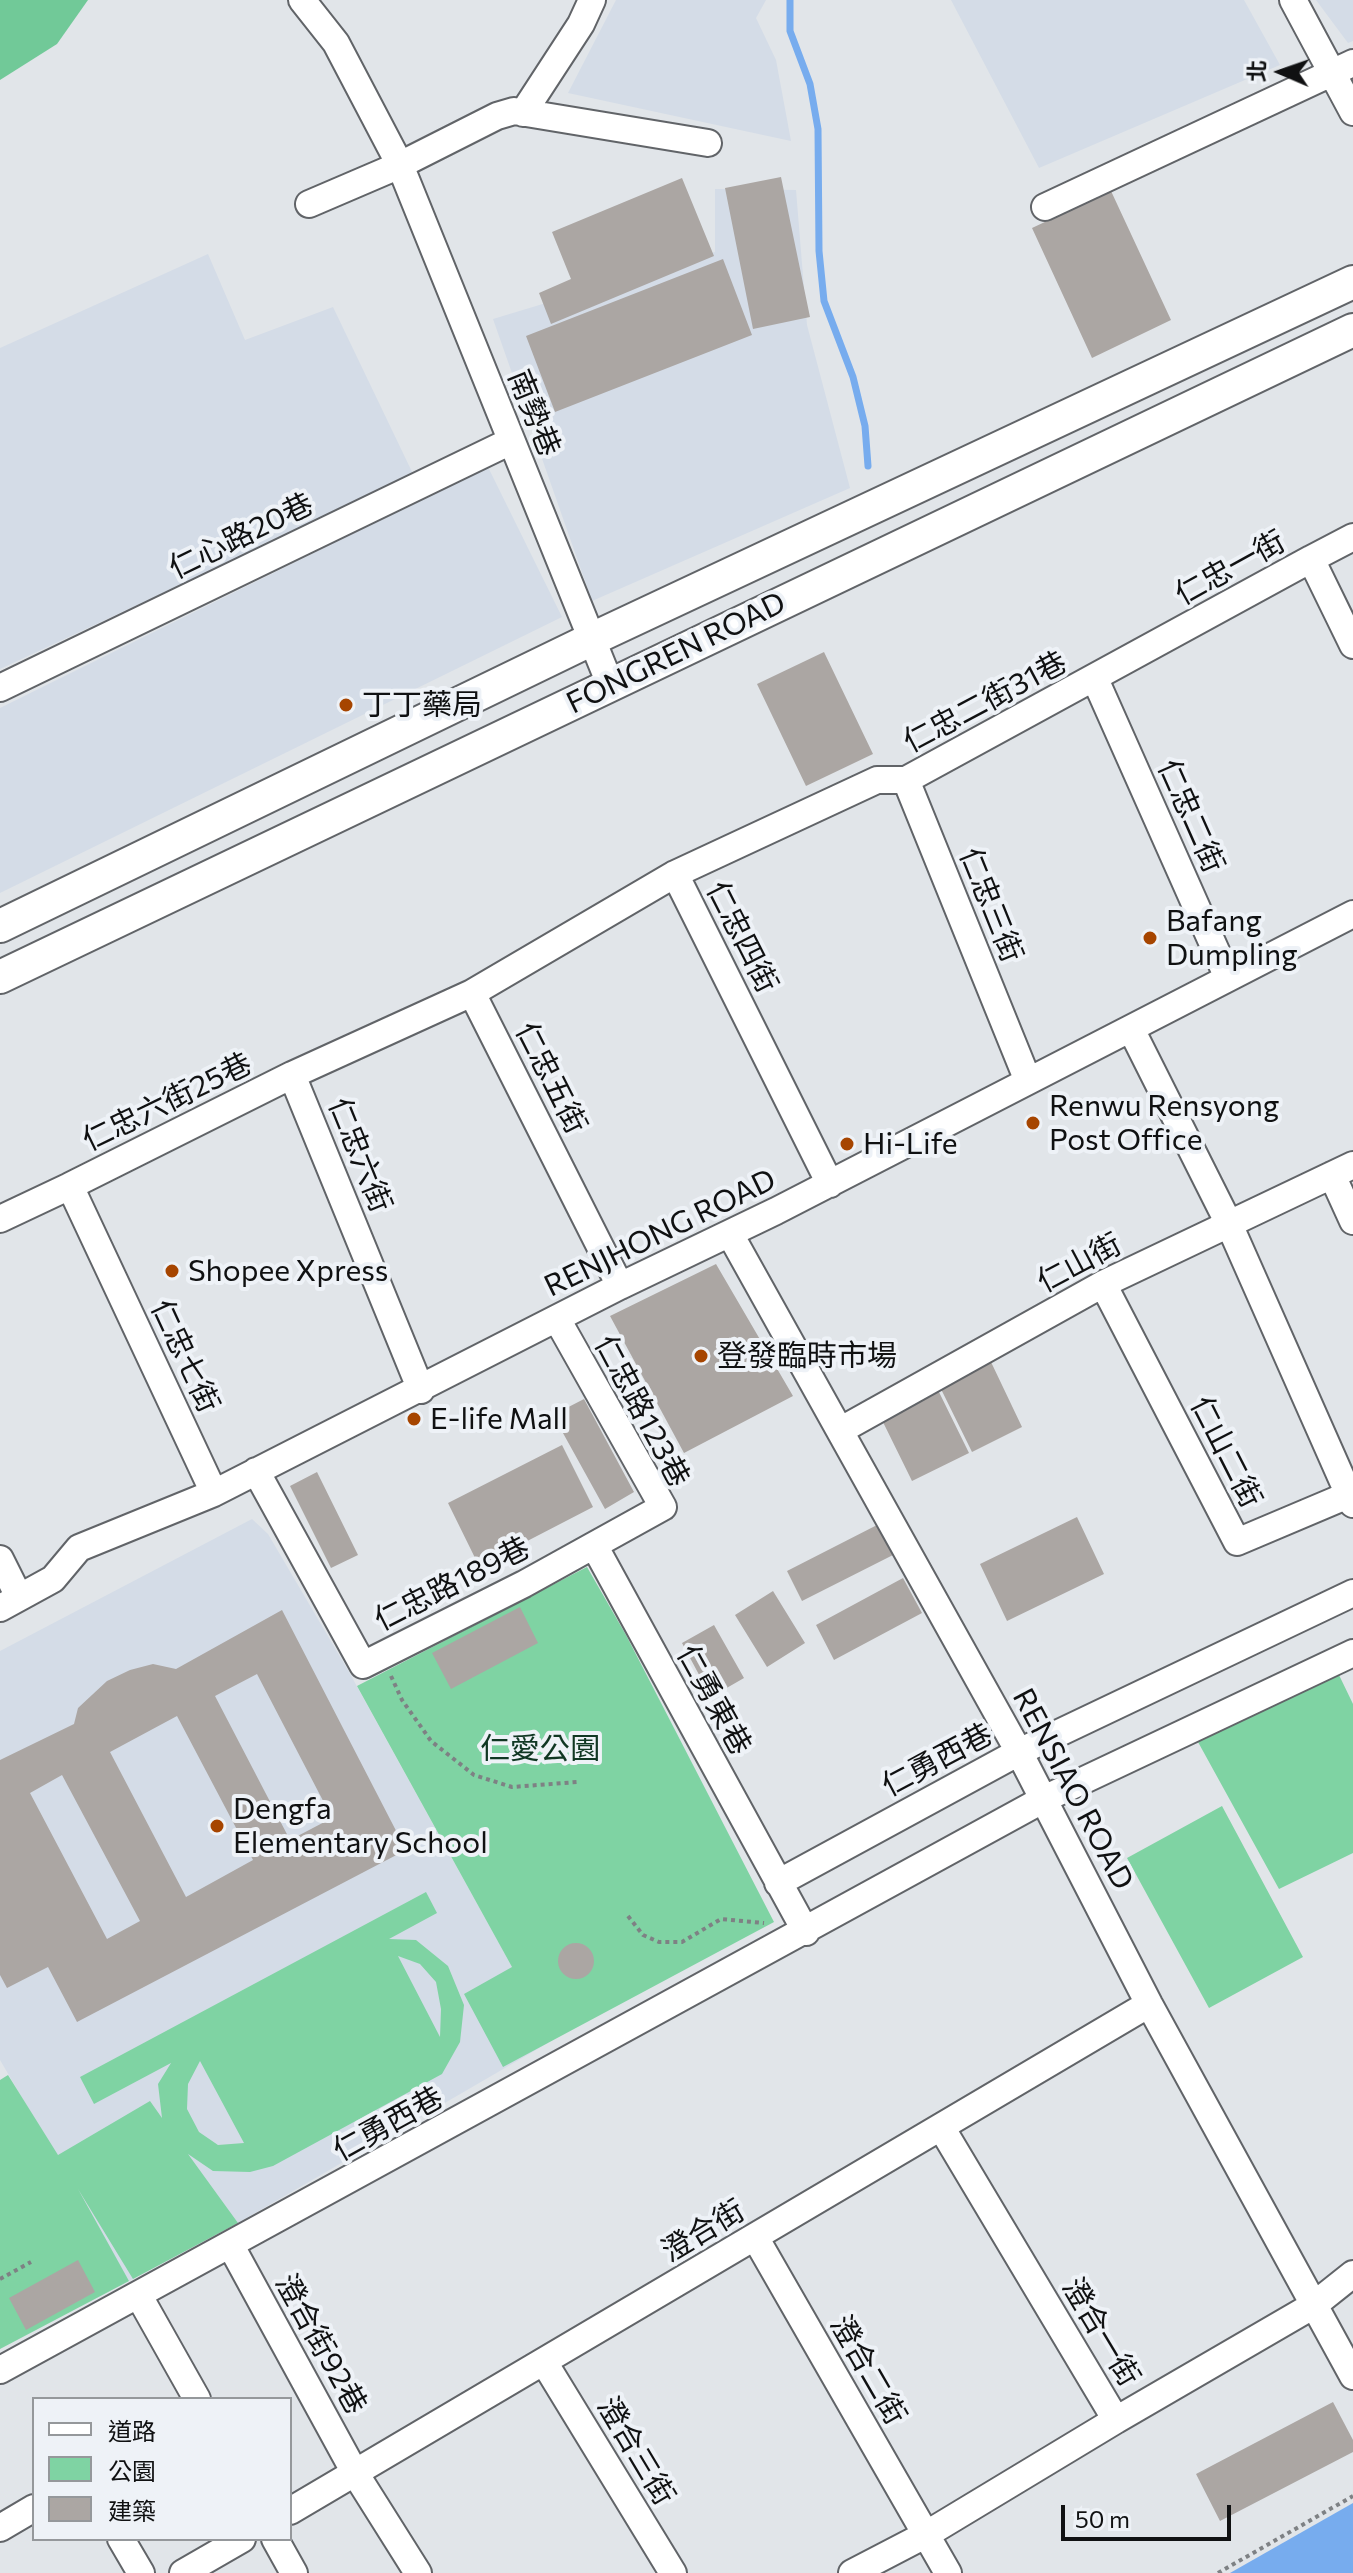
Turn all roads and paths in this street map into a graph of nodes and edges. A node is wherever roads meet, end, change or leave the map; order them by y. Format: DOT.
graph roads {
  1 [pos="302,0"];
  2 [pos="592,0"];
  3 [pos="1293,0"];
  4 [pos="1344,67"];
  5 [pos="1353,112"];
  6 [pos="523,113"];
  7 [pos="708,143"];
  8 [pos="400,165"];
  9 [pos="309,204"];
  10 [pos="1045,207"];
  11 [pos="1353,282"];
  12 [pos="1353,330"];
  13 [pos="511,441"];
  14 [pos="1353,537"];
  15 [pos="1311,559"];
  16 [pos="590,640"];
  17 [pos="1353,645"];
  18 [pos="1095,679"];
  19 [pos="610,684"];
  20 [pos="0,688"];
  21 [pos="906,780"];
  22 [pos="675,874"];
  23 [pos="1353,914"];
  24 [pos="0,926"];
  25 [pos="0,977"];
  26 [pos="1228,978"];
  27 [pos="472,993"];
  28 [pos="1131,1029"];
  29 [pos="292,1075"];
  30 [pos="1028,1081"];
  31 [pos="1342,1170"];
  32 [pos="830,1184"];
  33 [pos="70,1186"];
  34 [pos="0,1219"];
  35 [pos="1353,1221"];
  36 [pos="1229,1224"];
  37 [pos="730,1234"];
  38 [pos="1103,1284"];
  39 [pos="620,1286"];
  40 [pos="557,1319"];
  41 [pos="421,1390"];
  42 [pos="841,1430"];
  43 [pos="256,1471"];
  44 [pos="214,1493"];
  45 [pos="1352,1497"];
  46 [pos="595,1547"];
  47 [pos="0,1559"];
  48 [pos="1353,1593"];
  49 [pos="9,1603"];
  50 [pos="1353,1653"];
  51 [pos="382,1655"];
  52 [pos="1019,1752"];
  53 [pos="577,1782"];
  54 [pos="1044,1799"];
  55 [pos="778,1883"];
  56 [pos="628,1916"];
  57 [pos="765,1923"];
  58 [pos="806,1932"];
  59 [pos="1149,2004"];
  60 [pos="941,2127"];
  61 [pos="755,2237"];
  62 [pos="231,2246"];
  63 [pos="31,2262"];
  64 [pos="1353,2274"];
  65 [pos="0,2279"];
  66 [pos="139,2296"];
  67 [pos="1314,2305"];
  68 [pos="544,2362"];
  69 [pos="0,2370"];
  70 [pos="1353,2376"];
  71 [pos="196,2397"];
  72 [pos="1116,2420"];
  73 [pos="355,2473"];
  74 [pos="1353,2496"];
  75 [pos="32,2509"];
  76 [pos="292,2510"];
  77 [pos="0,2528"];
  78 [pos="927,2534"];
  79 [pos="122,2541"];
  80 [pos="239,2541"];
  81 [pos="276,2541"];
  82 [pos="141,2573"];
  83 [pos="183,2573"];
  84 [pos="294,2573"];
  85 [pos="418,2573"];
  86 [pos="673,2573"];
  87 [pos="852,2573"];
  88 [pos="948,2573"];
  89 [pos="1218,2573"];
  1 -- 8 [label="street, 南勢巷"];
  2 -- 6 [label="street"];
  3 -- 4 [label="street"];
  4 -- 5 [label="street"];
  4 -- 10 [label="street"];
  6 -- 7 [label="street"];
  6 -- 8 [label="street"];
  8 -- 9 [label="street"];
  8 -- 13 [label="street, 南勢巷"];
  11 -- 16 [label="main road, FONGREN ROAD"];
  12 -- 19 [label="main road, FONGREN ROAD"];
  13 -- 16 [label="street, 南勢巷"];
  13 -- 20 [label="street, 仁心路20巷"];
  14 -- 15 [label="street"];
  15 -- 17 [label="street, 仁忠一街"];
  15 -- 18 [label="street, 仁忠一街"];
  16 -- 19 [label="street, 南勢巷"];
  16 -- 24 [label="main road, FONGREN ROAD"];
  18 -- 21 [label="street, 仁忠二街31巷"];
  18 -- 26 [label="street, 仁忠二街"];
  19 -- 25 [label="main road, FONGREN ROAD"];
  21 -- 22 [label="street, 仁忠四街"];
  21 -- 30 [label="street, 仁忠三街"];
  22 -- 27 [label="street"];
  22 -- 32 [label="street, 仁忠四街"];
  23 -- 26 [label="street, RENJHONG ROAD"];
  26 -- 28 [label="street, RENJHONG ROAD"];
  27 -- 29 [label="street, 仁忠六街"];
  27 -- 39 [label="street, 仁忠五街"];
  28 -- 30 [label="street, RENJHONG ROAD"];
  28 -- 36 [label="street"];
  29 -- 33 [label="street, 仁忠六街25巷"];
  29 -- 41 [label="street, 仁忠六街"];
  30 -- 32 [label="street, RENJHONG ROAD"];
  31 -- 35 [label="street"];
  31 -- 36 [label="street, 仁山街"];
  32 -- 37 [label="street, RENJHONG ROAD"];
  33 -- 34 [label="street"];
  33 -- 44 [label="street, 仁忠七街"];
  36 -- 38 [label="street, 仁山街"];
  36 -- 45 [label="street"];
  37 -- 39 [label="street, RENJHONG ROAD"];
  37 -- 42 [label="street, RENSIAO ROAD"];
  38 -- 42 [label="street, 仁山街"];
  38 -- 45 [label="street, 仁山二街"];
  39 -- 40 [label="street, RENJHONG ROAD"];
  40 -- 41 [label="street, RENJHONG ROAD"];
  40 -- 46 [label="street, 仁忠路123巷"];
  41 -- 43 [label="street, RENJHONG ROAD"];
  42 -- 52 [label="street, RENSIAO ROAD"];
  43 -- 44 [label="street, RENJHONG ROAD"];
  43 -- 51 [label="street, 仁忠路189巷"];
  44 -- 49 [label="street, RENJHONG ROAD"];
  46 -- 51 [label="street, 仁忠路189巷"];
  46 -- 55 [label="street, 仁勇東巷"];
  47 -- 49 [label="street"];
  48 -- 52 [label="street, 仁勇西巷"];
  50 -- 54 [label="street, 仁勇西巷"];
  51 -- 53 [label="path"];
  52 -- 54 [label="street, RENSIAO ROAD"];
  52 -- 55 [label="street, 仁勇西巷"];
  54 -- 58 [label="street, 仁勇西巷"];
  54 -- 59 [label="street, RENSIAO ROAD"];
  55 -- 58 [label="street"];
  56 -- 57 [label="path"];
  58 -- 62 [label="street, 仁勇西巷"];
  59 -- 60 [label="street, 澄合街"];
  59 -- 67 [label="street, RENSIAO ROAD"];
  60 -- 61 [label="street, 澄合街"];
  60 -- 72 [label="street, 澄合一街"];
  61 -- 68 [label="street, 澄合街"];
  61 -- 78 [label="street, 澄合二街"];
  62 -- 66 [label="street, 仁勇西巷"];
  62 -- 73 [label="street, 澄合街92巷"];
  63 -- 65 [label="path"];
  64 -- 67 [label="street"];
  66 -- 69 [label="street, 仁勇西巷"];
  66 -- 71 [label="street"];
  67 -- 70 [label="street, RENSIAO ROAD"];
  67 -- 72 [label="street"];
  68 -- 73 [label="street, 澄合街"];
  68 -- 86 [label="street, 澄合三街"];
  72 -- 78 [label="street, 澄合一街"];
  73 -- 76 [label="street, 澄合街"];
  73 -- 85 [label="street, 澄合街92巷"];
  74 -- 89 [label="path"];
  75 -- 77 [label="street"];
  78 -- 87 [label="street, 澄合一街"];
  78 -- 88 [label="street, 澄合二街"];
  79 -- 82 [label="street"];
  80 -- 83 [label="street"];
  81 -- 84 [label="street"];
}
